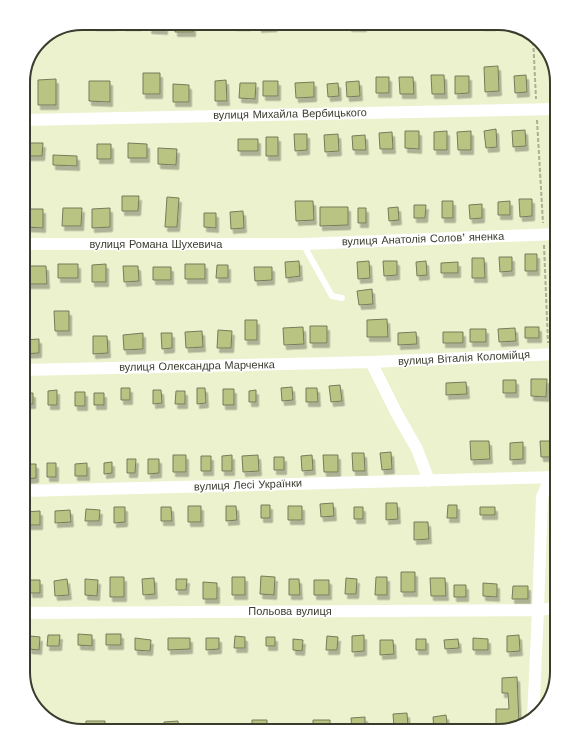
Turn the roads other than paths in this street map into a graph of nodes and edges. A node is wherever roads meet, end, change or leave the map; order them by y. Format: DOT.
graph roads {
  1 [pos="550,109"];
  2 [pos="30,120"];
  3 [pos="550,234"];
  4 [pos="30,244"];
  5 [pos="288,244"];
  6 [pos="303,244"];
  7 [pos="342,298"];
  8 [pos="550,354"];
  9 [pos="371,362"];
  10 [pos="30,370"];
  11 [pos="550,478"];
  12 [pos="429,481"];
  13 [pos="550,484"];
  14 [pos="30,491"];
  15 [pos="550,609"];
  16 [pos="538,610"];
  17 [pos="30,613"];
  18 [pos="533,710"];
  1 -- 2 [label="street, вулиця Михайла Вербицького"];
  3 -- 6 [label="street, вулиця Анатолія Соловʼяненка"];
  4 -- 5 [label="street, вулиця Романа Шухевича"];
  5 -- 6 [label="street, вулиця Анатолія Соловʼяненка"];
  6 -- 7 [label="lane"];
  8 -- 9 [label="street, вулиця Віталія Коломійця"];
  9 -- 10 [label="street, вулиця Олександра Марченка"];
  9 -- 12 [label="street"];
  11 -- 12 [label="street, вулиця Лесі Українки"];
  12 -- 14 [label="street, вулиця Лесі Українки"];
  13 -- 16 [label="street"];
  15 -- 16 [label="street, Польова вулиця"];
  16 -- 17 [label="street, Польова вулиця"];
  16 -- 18 [label="street"];
}
